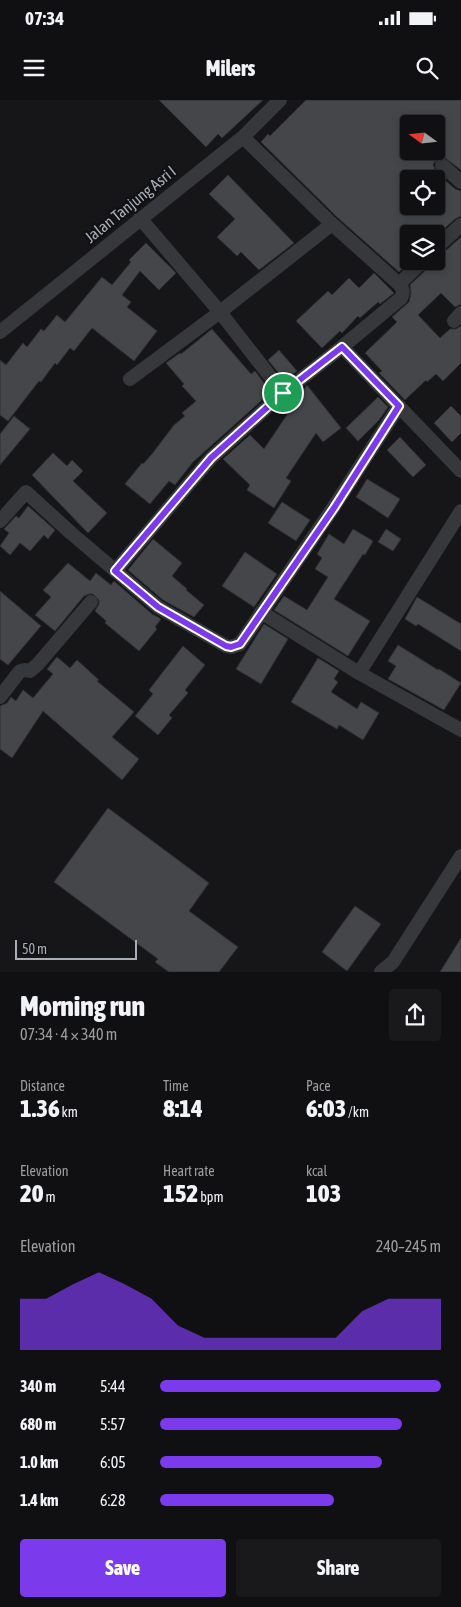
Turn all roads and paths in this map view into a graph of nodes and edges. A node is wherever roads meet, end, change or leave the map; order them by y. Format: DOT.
graph roads {
  1 [pos="280,100"];
  2 [pos="243,137"];
  3 [pos="442,165"];
  4 [pos="461,182"];
  5 [pos="140,218"];
  6 [pos="332,224"];
  7 [pos="461,225"];
  8 [pos="445,240"];
  9 [pos="414,270"];
  10 [pos="399,284"];
  11 [pos="220,312"];
  12 [pos="0,332"];
  13 [pos="342,347"];
  14 [pos="130,379"];
  15 [pos="283,393"];
  16 [pos="399,406"];
  17 [pos="461,471"];
  18 [pos="461,511"];
  19 [pos="0,521"];
  20 [pos="115,571"];
  21 [pos="90,602"];
  22 [pos="261,612"];
  23 [pos="359,673"];
  24 [pos="0,697"];
  25 [pos="458,723"];
  26 [pos="461,856"];
  27 [pos="381,972"];
  1 -- 2 [label="street, Jalan Tanjung Asri I"];
  2 -- 5 [label="street, Jalan Tanjung Asri I"];
  2 -- 6 [label="street"];
  3 -- 4 [label="street"];
  5 -- 11 [label="street"];
  5 -- 12 [label="street, Jalan Tanjung Asri I"];
  6 -- 10 [label="street"];
  6 -- 11 [label="street"];
  7 -- 8 [label="street"];
  9 -- 10 [label="street"];
  10 -- 13 [label="street"];
  11 -- 14 [label="street"];
  11 -- 15 [label="street"];
  13 -- 15 [label="street"];
  13 -- 16 [label="street"];
  15 -- 20 [label="street"];
  16 -- 17 [label="street"];
  16 -- 22 [label="street"];
  18 -- 23 [label="street"];
  19 -- 20 [label="street"];
  20 -- 22 [label="street"];
  21 -- 24 [label="street"];
  22 -- 23 [label="street"];
  23 -- 25 [label="street"];
  26 -- 27 [label="street"];
}
